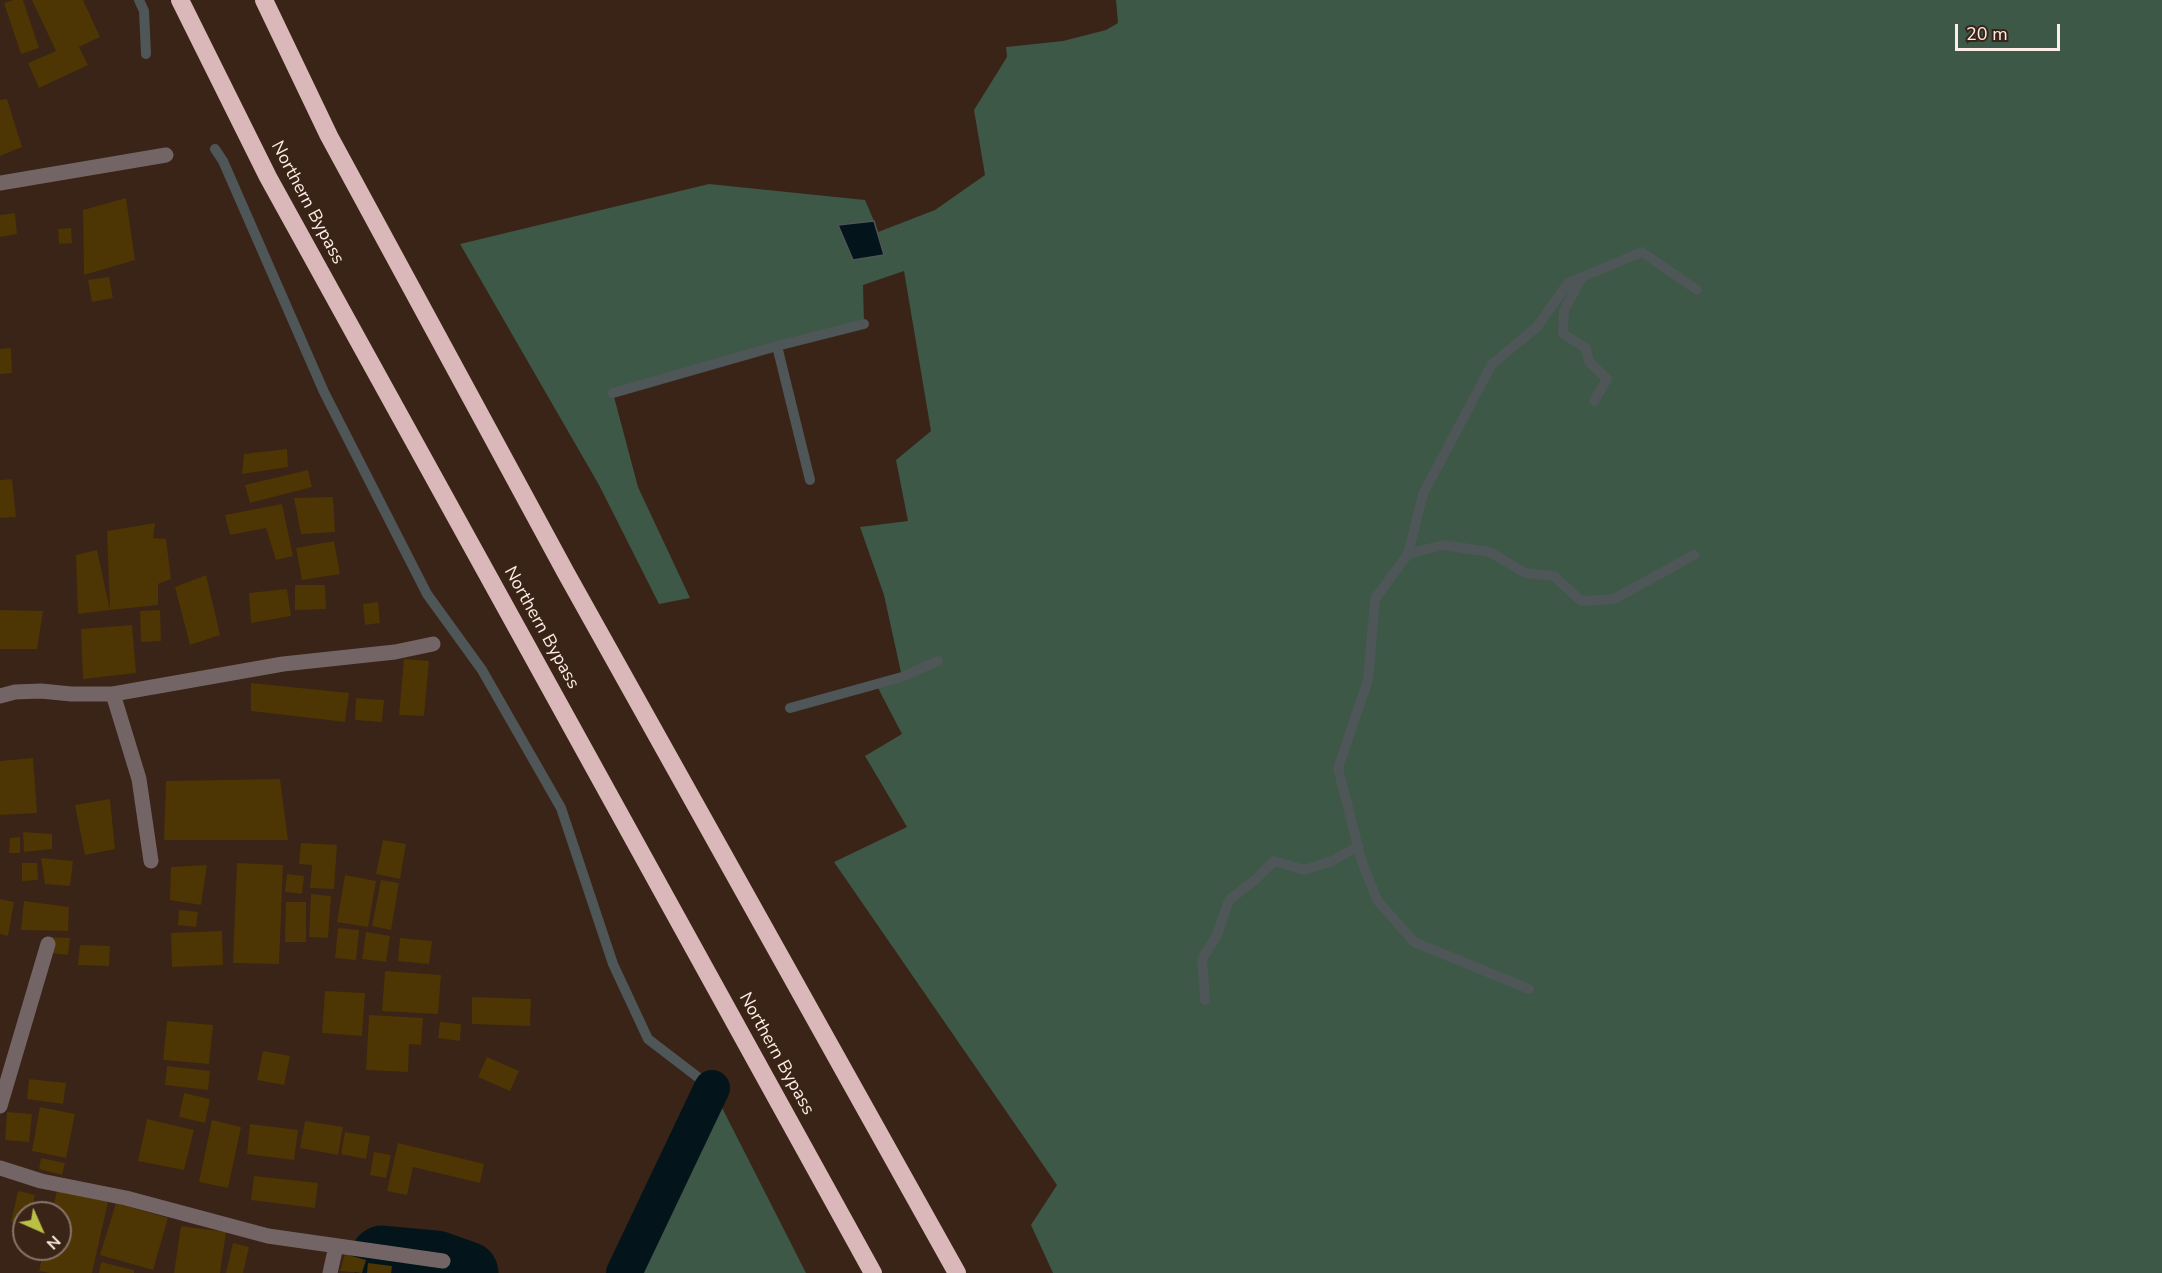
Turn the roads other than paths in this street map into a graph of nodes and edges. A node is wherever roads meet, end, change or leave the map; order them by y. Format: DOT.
graph roads {
  1 [pos="180,0"];
  2 [pos="264,0"];
  3 [pos="166,155"];
  4 [pos="0,183"];
  5 [pos="433,644"];
  6 [pos="113,694"];
  7 [pos="0,696"];
  8 [pos="152,861"];
  9 [pos="48,944"];
  10 [pos="0,1106"];
  11 [pos="0,1168"];
  12 [pos="336,1246"];
  13 [pos="443,1262"];
  14 [pos="330,1273"];
  15 [pos="873,1273"];
  16 [pos="957,1273"];
  1 -- 15 [label="highway, Northern Bypass"];
  2 -- 16 [label="highway"];
  3 -- 4 [label="street"];
  5 -- 6 [label="street"];
  6 -- 7 [label="street"];
  6 -- 8 [label="street"];
  9 -- 10 [label="street"];
  11 -- 12 [label="street"];
  12 -- 13 [label="street"];
  12 -- 14 [label="street"];
}
